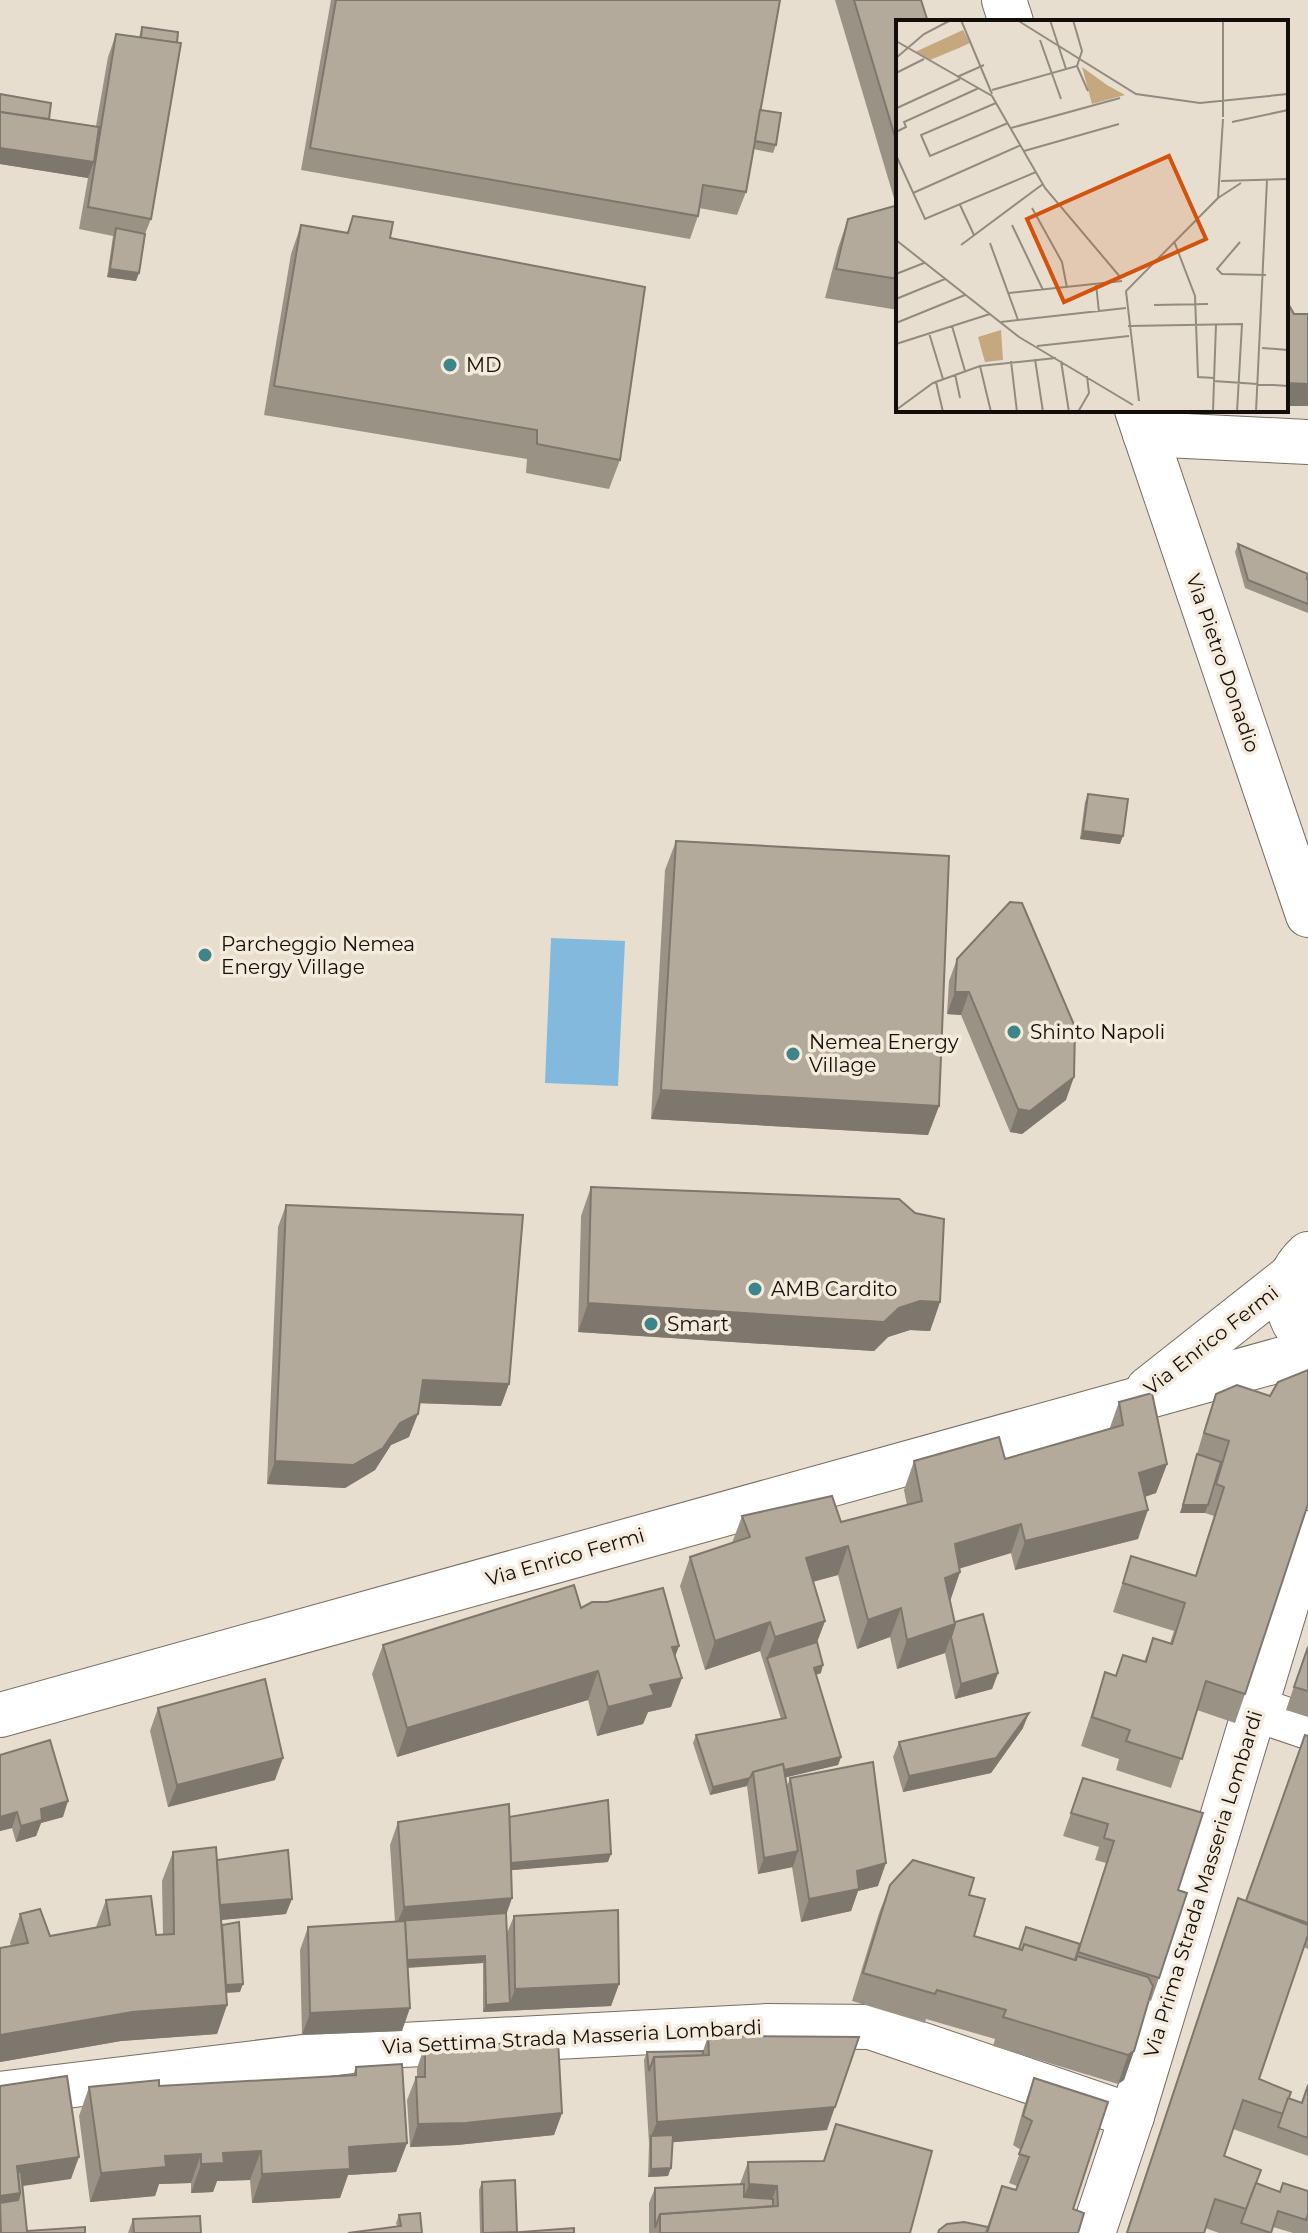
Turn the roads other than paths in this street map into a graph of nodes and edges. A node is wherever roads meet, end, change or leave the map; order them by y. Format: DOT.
graph roads {
  1 [pos="1004,0"];
  2 [pos="1010,20"];
  3 [pos="1141,422"];
  4 [pos="1308,442"];
  5 [pos="1308,915"];
  6 [pos="1300,1265"];
  7 [pos="1308,1340"];
  8 [pos="1308,1352"];
  9 [pos="1130,1403"];
  10 [pos="1308,1533"];
  11 [pos="1255,1709"];
  12 [pos="0,1715"];
  13 [pos="1308,1727"];
  14 [pos="0,2094"];
  15 [pos="1132,2116"];
  16 [pos="1093,2233"];
  1 -- 2 [label="street"];
  3 -- 4 [label="street"];
  3 -- 5 [label="street, Via Pietro Donadio"];
  6 -- 7 [label="street"];
  6 -- 9 [label="street, Via Enrico Fermi"];
  8 -- 9 [label="street, Via Enrico Fermi"];
  9 -- 12 [label="street, Via Enrico Fermi"];
  10 -- 11 [label="street, Via Prima Strada Masseria Lombardi"];
  11 -- 13 [label="street"];
  11 -- 15 [label="street, Via Prima Strada Masseria Lombardi"];
  14 -- 15 [label="street, Via Settima Strada Masseria Lombardi"];
  15 -- 16 [label="street, Via Prima Strada Masseria Lombardi"];
}
